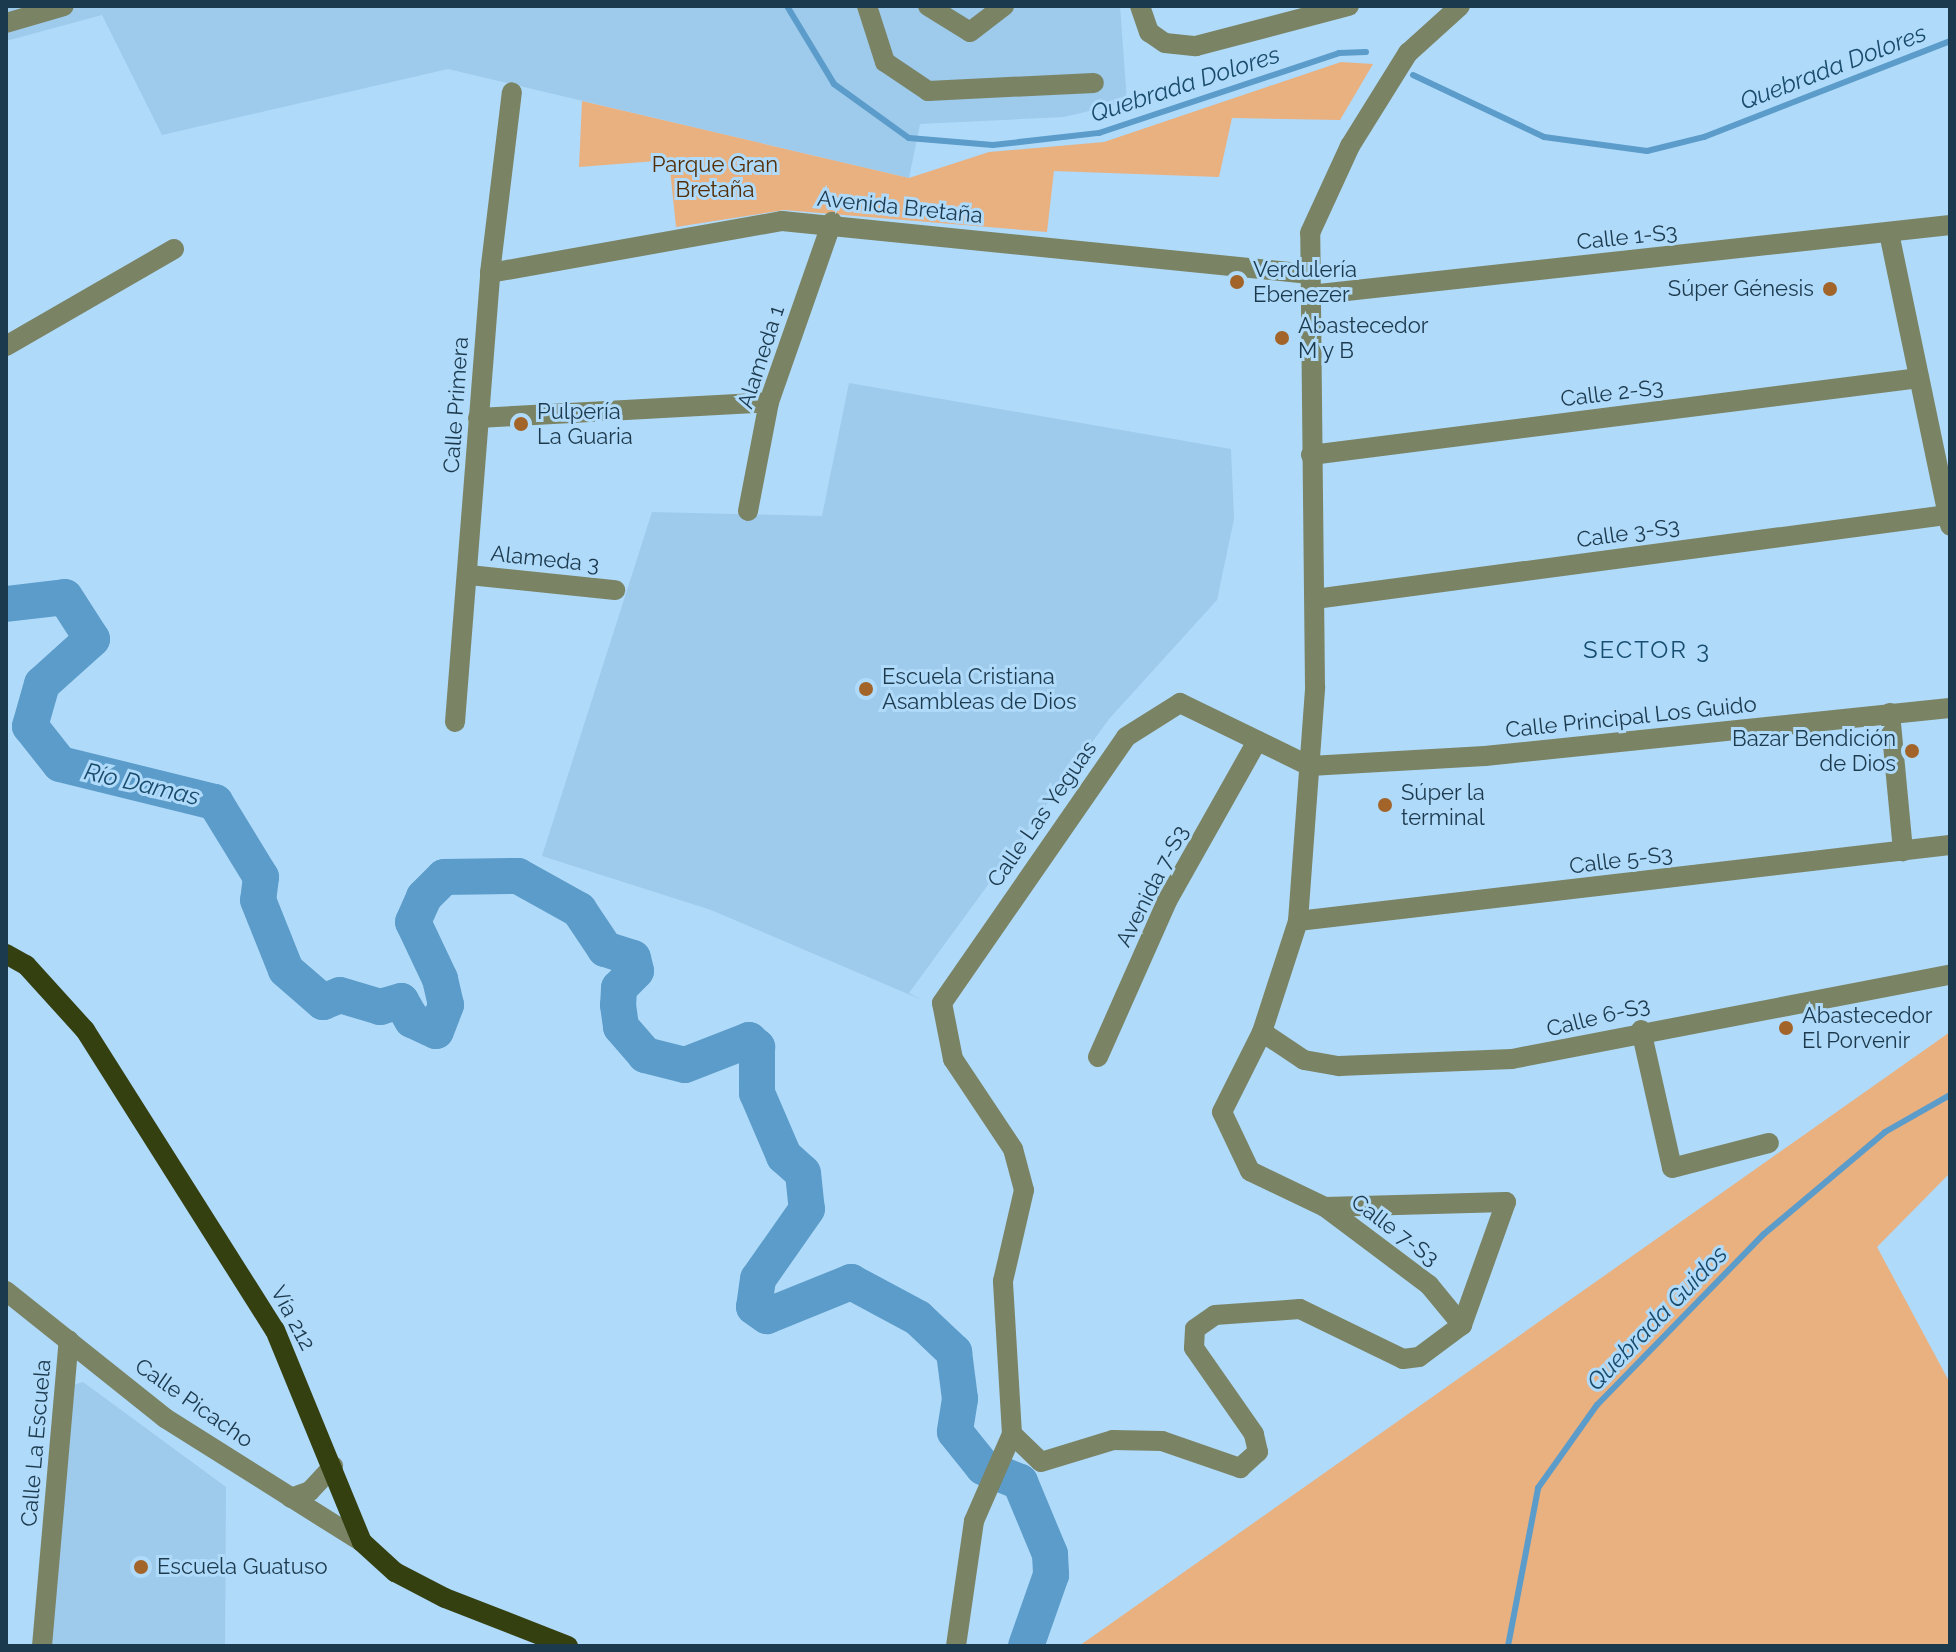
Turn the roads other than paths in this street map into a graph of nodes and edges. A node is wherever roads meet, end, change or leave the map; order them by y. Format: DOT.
graph roads {
  1 [pos="64,6"];
  2 [pos="867,6"];
  3 [pos="928,6"];
  4 [pos="1004,6"];
  5 [pos="1140,6"];
  6 [pos="1349,6"];
  7 [pos="1460,6"];
  8 [pos="6,23"];
  9 [pos="1094,83"];
  10 [pos="512,92"];
  11 [pos="832,222"];
  12 [pos="1950,225"];
  13 [pos="1889,233"];
  14 [pos="174,249"];
  15 [pos="490,273"];
  16 [pos="1309,284"];
  17 [pos="6,346"];
  18 [pos="1919,378"];
  19 [pos="769,402"];
  20 [pos="478,418"];
  21 [pos="1311,455"];
  22 [pos="748,511"];
  23 [pos="1948,521"];
  24 [pos="469,575"];
  25 [pos="615,590"];
  26 [pos="1315,599"];
  27 [pos="1950,692"];
  28 [pos="1950,708"];
  29 [pos="1916,712"];
  30 [pos="1890,713"];
  31 [pos="455,722"];
  32 [pos="1257,741"];
  33 [pos="1310,766"];
  34 [pos="1950,845"];
  35 [pos="1903,851"];
  36 [pos="1298,921"];
  37 [pos="6,954"];
  38 [pos="1950,975"];
  39 [pos="1641,1030"];
  40 [pos="1262,1032"];
  41 [pos="1098,1057"];
  42 [pos="1769,1143"];
  43 [pos="1325,1207"];
  44 [pos="6,1291"];
  45 [pos="1462,1325"];
  46 [pos="69,1340"];
  47 [pos="1012,1434"];
  48 [pos="333,1466"];
  49 [pos="291,1498"];
  50 [pos="362,1542"];
  51 [pos="42,1646"];
  52 [pos="568,1646"];
  53 [pos="956,1646"];
  1 -- 8 [label="street"];
  2 -- 9 [label="street"];
  3 -- 4 [label="street"];
  5 -- 6 [label="street"];
  7 -- 16 [label="street"];
  10 -- 15 [label="street, Calle Primera"];
  11 -- 15 [label="street, Avenida Bretaña"];
  11 -- 16 [label="street, Avenida Bretaña"];
  11 -- 19 [label="street, Alameda 1"];
  12 -- 13 [label="street, Calle 1-S3"];
  13 -- 16 [label="street, Calle 1-S3"];
  13 -- 18 [label="street"];
  14 -- 17 [label="street"];
  15 -- 20 [label="street, Calle Primera"];
  16 -- 21 [label="street"];
  18 -- 21 [label="street, Calle 2-S3"];
  18 -- 23 [label="street"];
  19 -- 20 [label="street"];
  19 -- 22 [label="street, Alameda 1"];
  20 -- 24 [label="street, Calle Primera"];
  21 -- 26 [label="street"];
  23 -- 26 [label="street, Calle 3-S3"];
  24 -- 25 [label="street, Alameda 3"];
  24 -- 31 [label="street, Calle Primera"];
  26 -- 33 [label="street"];
  27 -- 29 [label="street, Calle Principal Los Guido"];
  28 -- 29 [label="street"];
  29 -- 30 [label="street, Calle Principal Los Guido"];
  30 -- 33 [label="street, Calle Principal Los Guido"];
  30 -- 35 [label="street"];
  32 -- 33 [label="street, Calle Las Yeguas"];
  32 -- 41 [label="street, Avenida 7-S3"];
  32 -- 47 [label="street, Calle Las Yeguas"];
  33 -- 36 [label="street, Calle 7-S3"];
  34 -- 35 [label="street, Calle 5-S3"];
  35 -- 36 [label="street, Calle 5-S3"];
  36 -- 40 [label="street, Calle 7-S3"];
  37 -- 48 [label="main road, Vía 212"];
  38 -- 39 [label="street, Calle 6-S3"];
  39 -- 40 [label="street, Calle 6-S3"];
  39 -- 42 [label="street"];
  40 -- 43 [label="street, Calle 7-S3"];
  43 -- 45 [label="street, Calle 7-S3"];
  43 -- 45 [label="street"];
  44 -- 46 [label="street, Calle Picacho"];
  45 -- 47 [label="street"];
  46 -- 49 [label="street, Calle Picacho"];
  46 -- 51 [label="street, Calle La Escuela"];
  47 -- 53 [label="street"];
  48 -- 49 [label="street"];
  48 -- 50 [label="main road, Vía 212"];
  49 -- 50 [label="street, Calle Picacho"];
  50 -- 52 [label="main road, Vía 212"];
}
